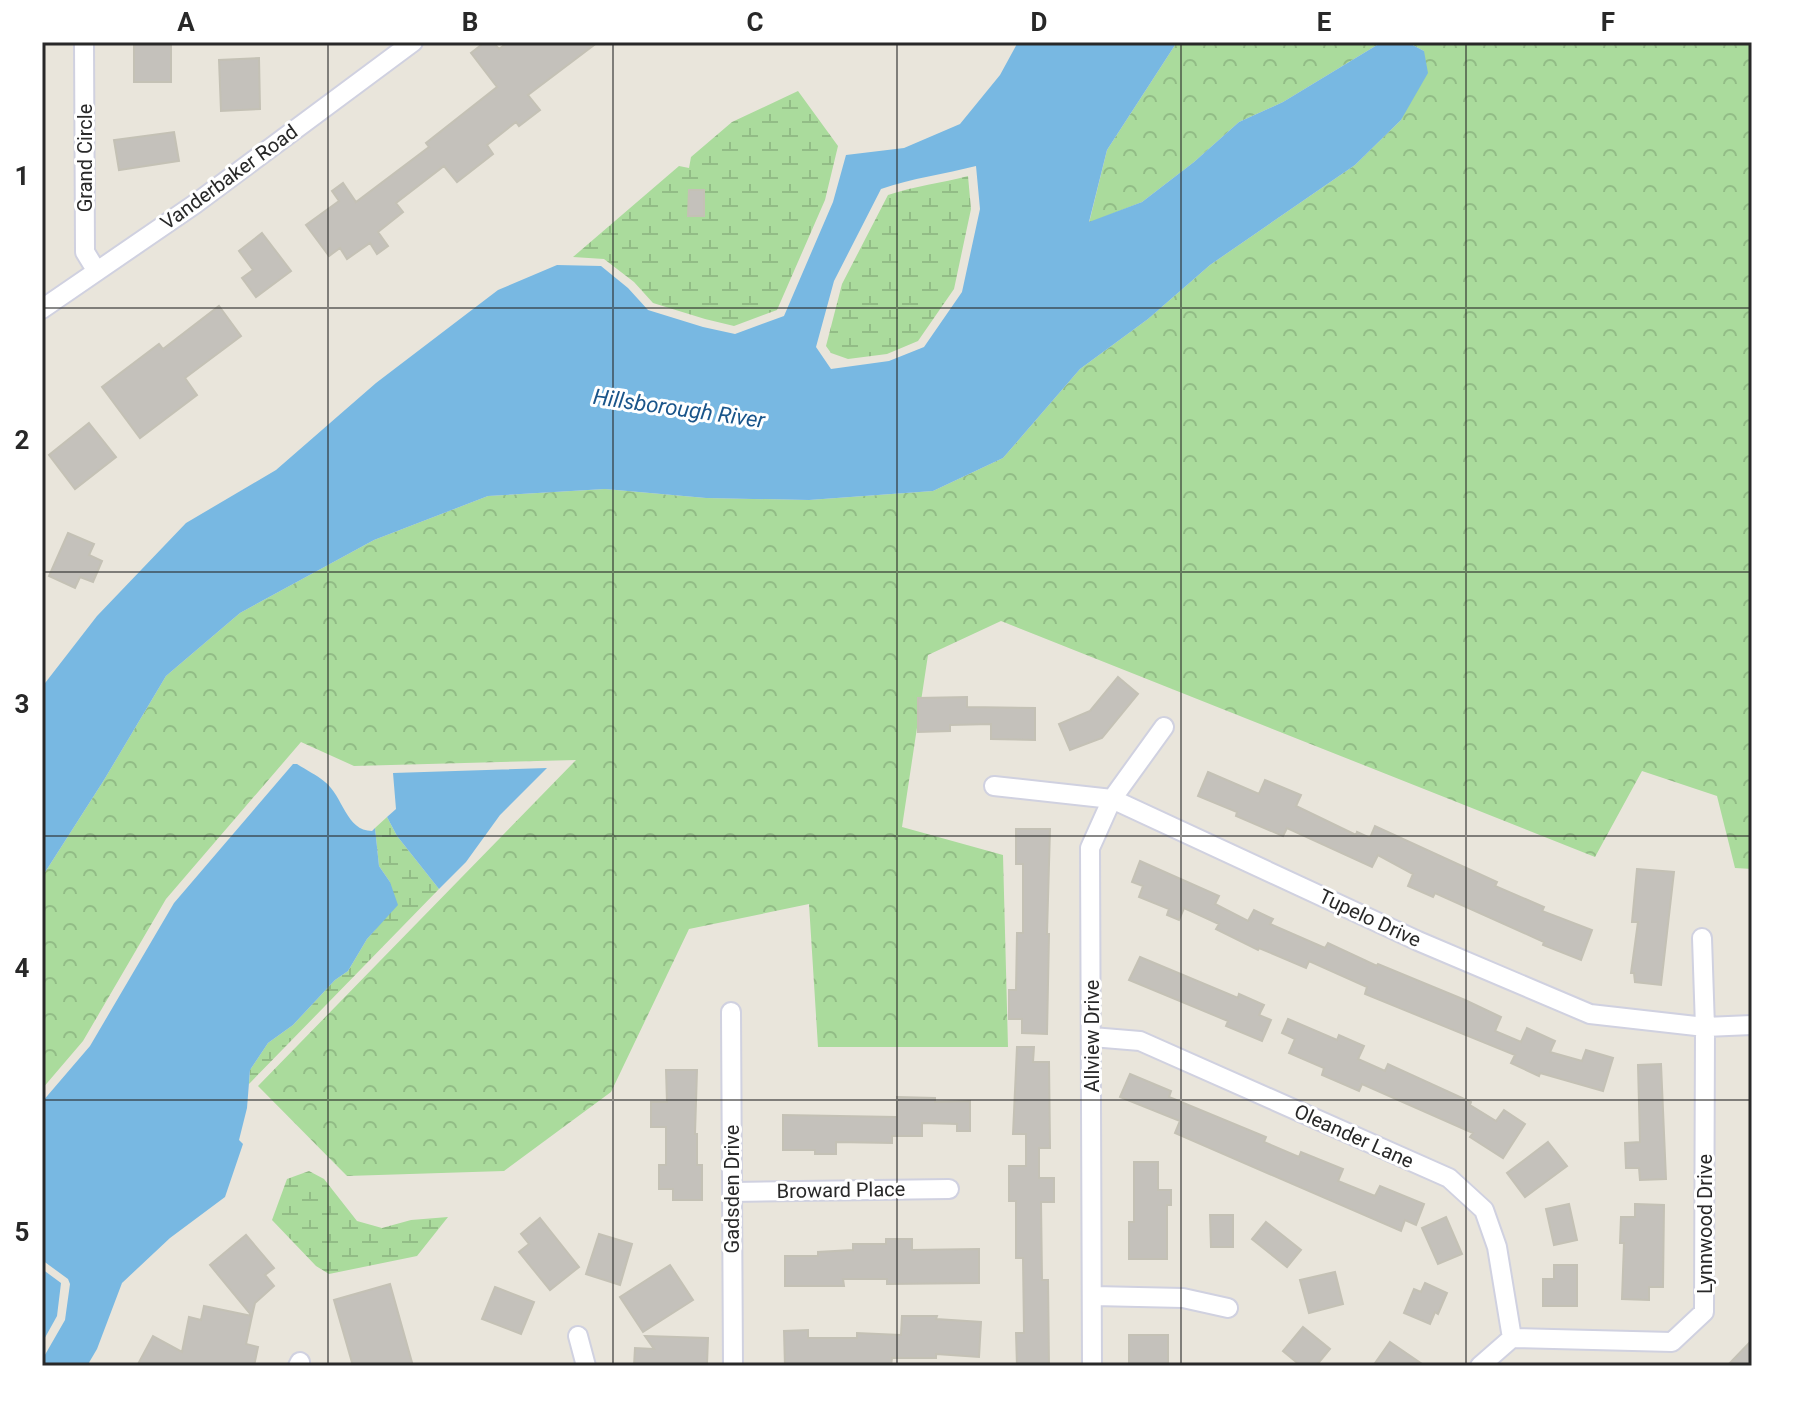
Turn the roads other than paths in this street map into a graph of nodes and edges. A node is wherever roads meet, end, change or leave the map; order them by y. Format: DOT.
graph roads {
  1 [pos="84,42"];
  2 [pos="413,42"];
  3 [pos="96,270"];
  4 [pos="42,309"];
  5 [pos="1164,727"];
  6 [pos="994,786"];
  7 [pos="1112,799"];
  8 [pos="1702,938"];
  9 [pos="731,1012"];
  10 [pos="1752,1025"];
  11 [pos="1705,1027"];
  12 [pos="1092,1037"];
  13 [pos="949,1189"];
  14 [pos="733,1192"];
  15 [pos="1094,1296"];
  16 [pos="1228,1308"];
  17 [pos="578,1336"];
  18 [pos="1512,1338"];
  19 [pos="586,1366"];
  20 [pos="733,1366"];
  21 [pos="1092,1366"];
  22 [pos="1480,1366"];
  1 -- 3 [label="street, Grand Circle"];
  2 -- 3 [label="street, Vanderbaker Road"];
  3 -- 4 [label="street, Vanderbaker Road"];
  5 -- 7 [label="street, Allview Drive"];
  6 -- 7 [label="street, Tupelo Drive"];
  7 -- 11 [label="street, Tupelo Drive"];
  7 -- 12 [label="street, Allview Drive"];
  8 -- 11 [label="street, Lynnwood Drive"];
  9 -- 14 [label="street, Gadsden Drive"];
  10 -- 11 [label="street, Tupelo Drive"];
  11 -- 18 [label="street, Lynnwood Drive"];
  12 -- 15 [label="street, Allview Drive"];
  12 -- 18 [label="street, Oleander Lane"];
  13 -- 14 [label="street, Broward Place"];
  14 -- 20 [label="street, Gadsden Drive"];
  15 -- 16 [label="street"];
  15 -- 21 [label="street, Allview Drive"];
  17 -- 19 [label="street"];
  18 -- 22 [label="street"];
}
